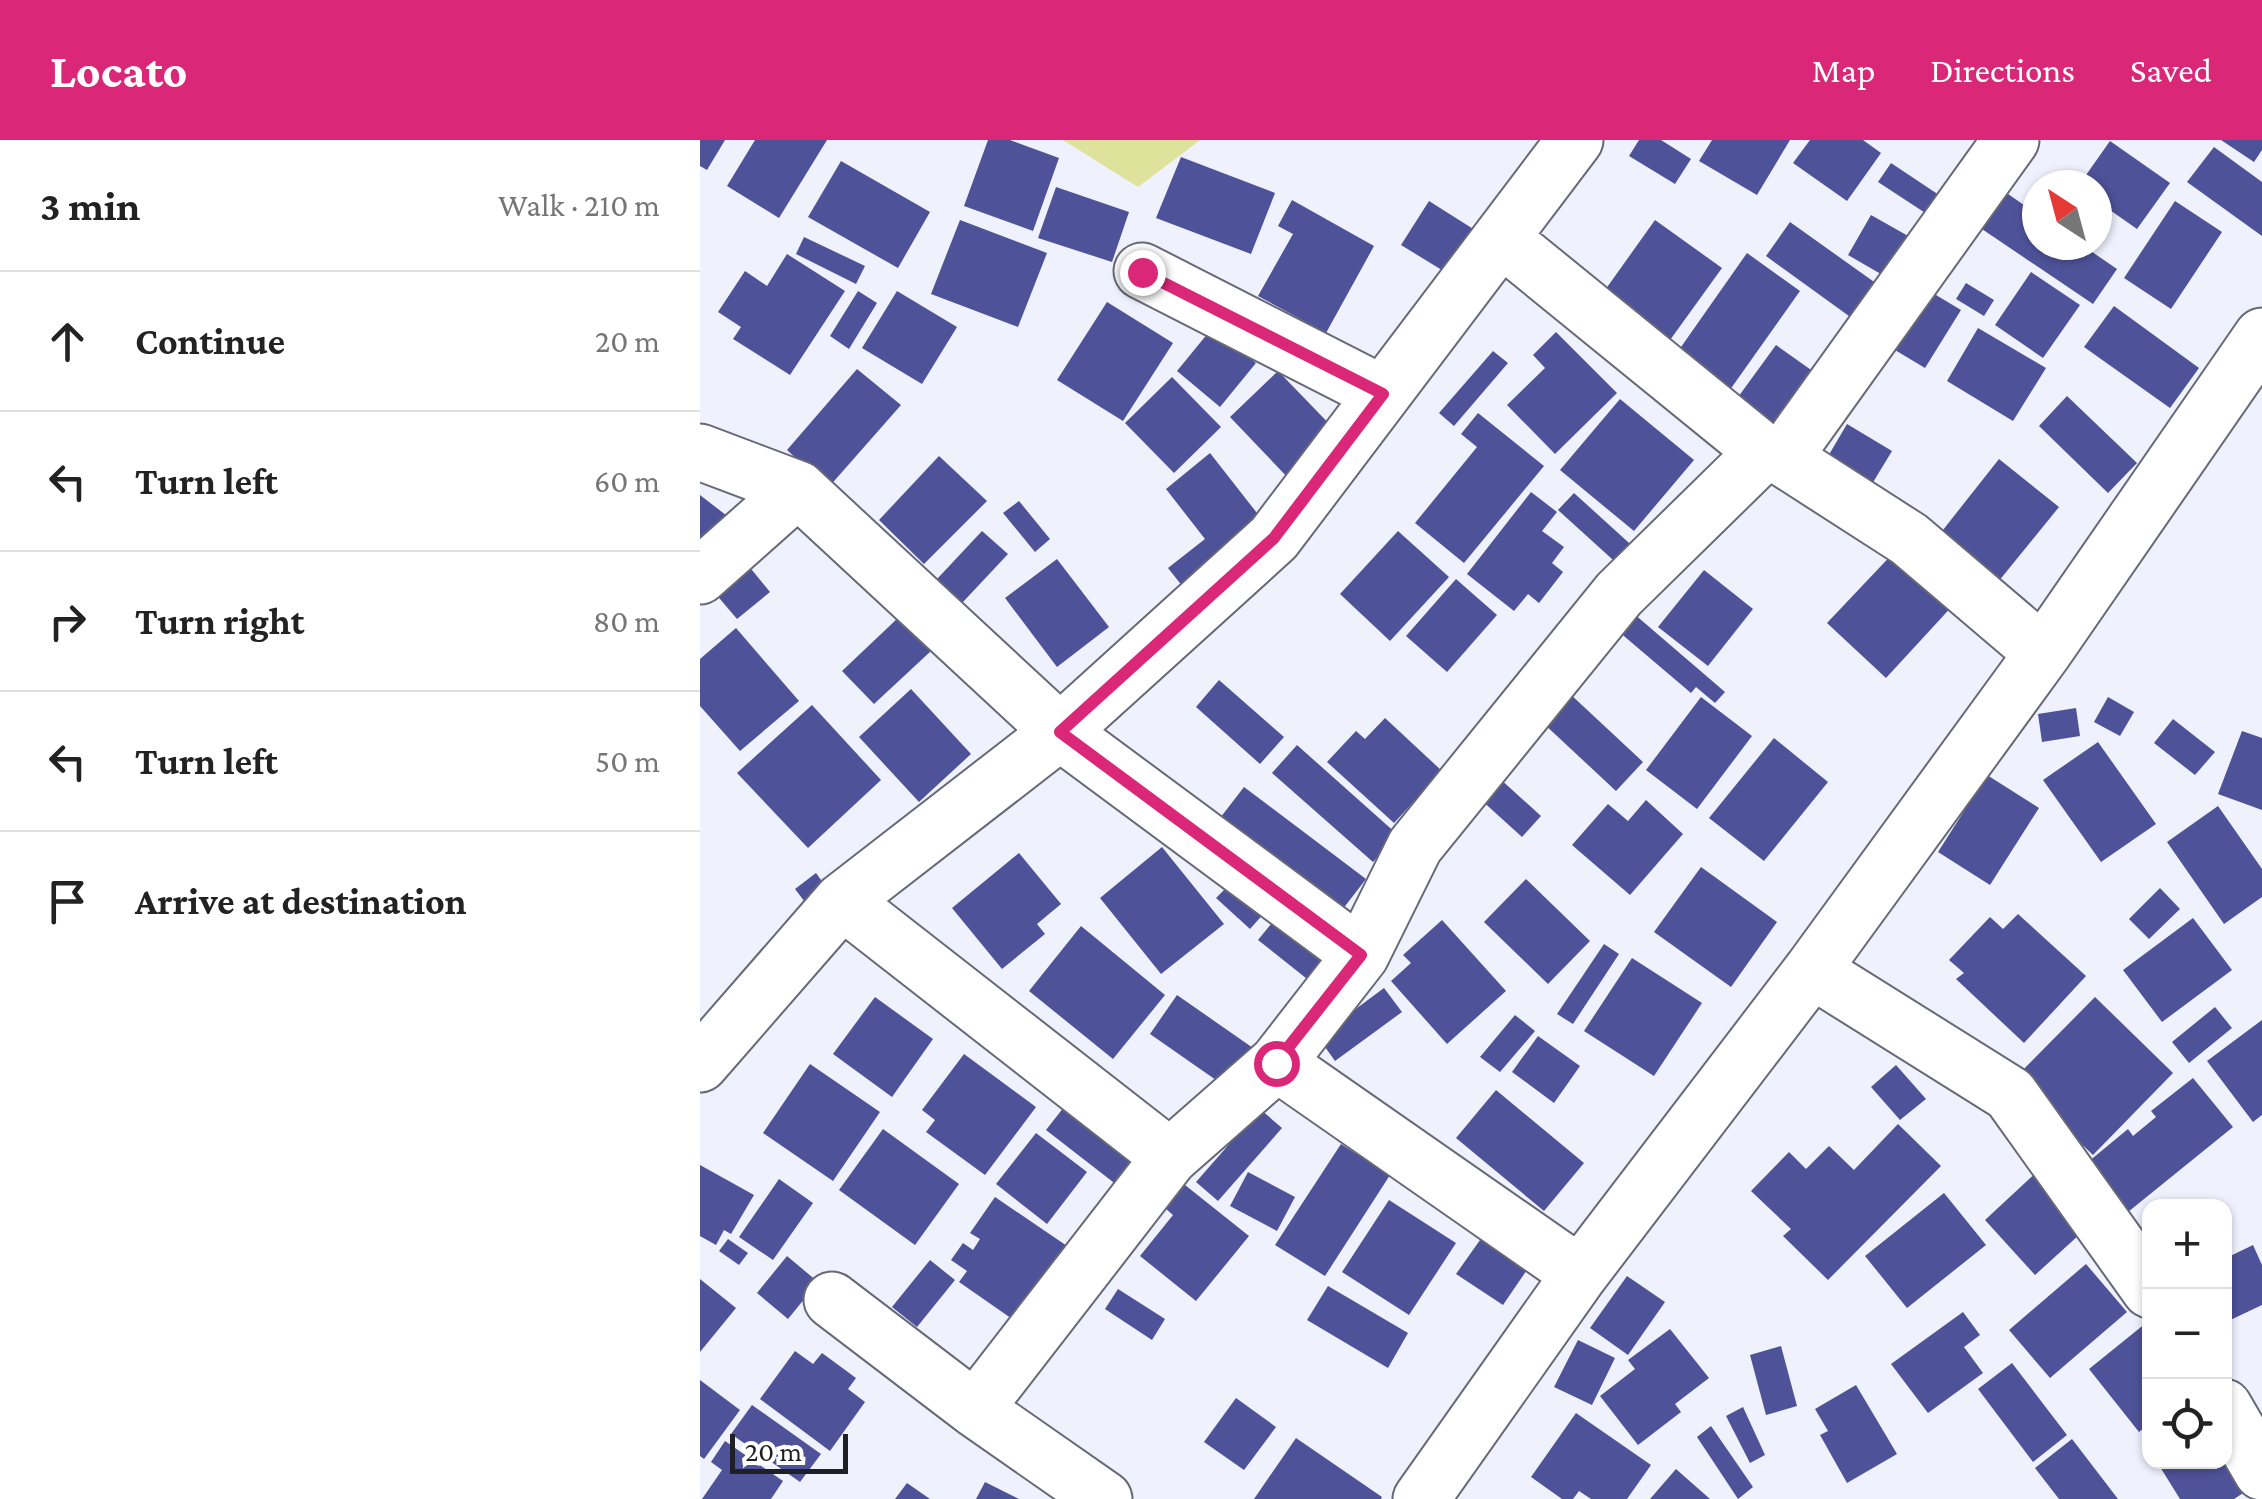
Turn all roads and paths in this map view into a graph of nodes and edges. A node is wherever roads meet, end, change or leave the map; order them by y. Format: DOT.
graph roads {
  1 [pos="1575,140"];
  2 [pos="2011,140"];
  3 [pos="1501,238"];
  4 [pos="1142,272"];
  5 [pos="2262,336"];
  6 [pos="1383,394"];
  7 [pos="700,452"];
  8 [pos="1774,455"];
  9 [pos="798,489"];
  10 [pos="700,576"];
  11 [pos="2043,654"];
  12 [pos="1060,732"];
  13 [pos="842,901"];
  14 [pos="1361,955"];
  15 [pos="1812,970"];
  16 [pos="1276,1063"];
  17 [pos="700,1064"];
  18 [pos="1170,1157"];
  19 [pos="1580,1274"];
  20 [pos="2149,1289"];
  21 [pos="832,1300"];
  22 [pos="975,1409"];
  23 [pos="2232,1421"];
  24 [pos="2262,1472"];
  25 [pos="1104,1499"];
  26 [pos="1421,1499"];
  1 -- 3 [label="street"];
  2 -- 8 [label="street"];
  3 -- 6 [label="street"];
  3 -- 8 [label="street"];
  4 -- 6 [label="street"];
  5 -- 11 [label="street"];
  6 -- 12 [label="street"];
  7 -- 9 [label="street"];
  8 -- 11 [label="street"];
  8 -- 14 [label="street"];
  9 -- 10 [label="street"];
  9 -- 12 [label="street"];
  11 -- 15 [label="street"];
  12 -- 13 [label="street"];
  12 -- 14 [label="street"];
  13 -- 17 [label="street"];
  13 -- 18 [label="street"];
  14 -- 16 [label="street"];
  15 -- 19 [label="street"];
  15 -- 20 [label="street"];
  16 -- 18 [label="street"];
  16 -- 19 [label="street"];
  18 -- 22 [label="street"];
  19 -- 26 [label="street"];
  21 -- 22 [label="street"];
  22 -- 25 [label="street"];
  23 -- 24 [label="street"];
}
